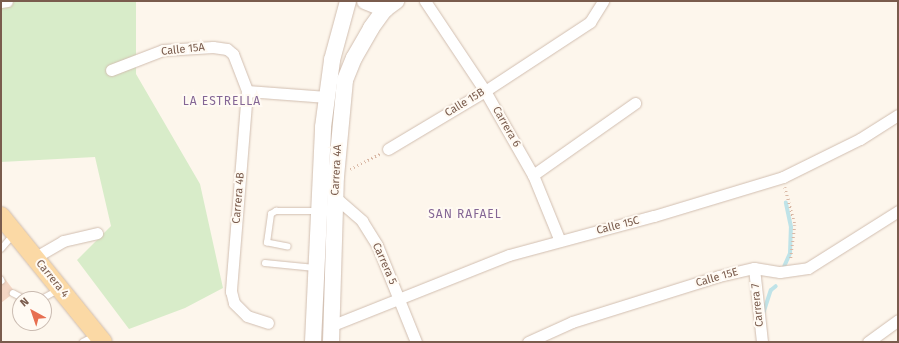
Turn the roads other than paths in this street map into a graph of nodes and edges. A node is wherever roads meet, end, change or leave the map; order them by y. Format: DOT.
graph roads {
  1 [pos="7,1"];
  2 [pos="348,1"];
  3 [pos="365,1"];
  4 [pos="425,1"];
  5 [pos="602,1"];
  6 [pos="1,2"];
  7 [pos="390,5"];
  8 [pos="233,54"];
  9 [pos="111,70"];
  10 [pos="248,91"];
  11 [pos="485,91"];
  12 [pos="327,97"];
  13 [pos="635,103"];
  14 [pos="898,115"];
  15 [pos="388,150"];
  16 [pos="533,175"];
  17 [pos="336,198"];
  18 [pos="319,211"];
  19 [pos="898,211"];
  20 [pos="1,216"];
  21 [pos="15,233"];
  22 [pos="97,233"];
  23 [pos="560,241"];
  24 [pos="288,247"];
  25 [pos="1,249"];
  26 [pos="34,258"];
  27 [pos="266,263"];
  28 [pos="316,268"];
  29 [pos="754,268"];
  30 [pos="60,288"];
  31 [pos="52,295"];
  32 [pos="400,300"];
  33 [pos="898,320"];
  34 [pos="268,323"];
  35 [pos="333,325"];
  36 [pos="94,340"];
  37 [pos="312,342"];
  38 [pos="332,342"];
  39 [pos="416,342"];
  40 [pos="528,342"];
  41 [pos="762,342"];
  42 [pos="868,342"];
  1 -- 6 [label="street"];
  2 -- 12 [label="main road, Carrera 4A"];
  3 -- 7 [label="main road"];
  4 -- 11 [label="street, Carrera 6"];
  5 -- 11 [label="street, Calle 15B"];
  7 -- 17 [label="main road, Carrera 4A"];
  8 -- 9 [label="street, Calle 15A"];
  8 -- 10 [label="street, Carrera 4B"];
  10 -- 12 [label="street"];
  10 -- 34 [label="street, Carrera 4B"];
  11 -- 15 [label="street, Calle 15B"];
  11 -- 16 [label="street, Carrera 6"];
  12 -- 18 [label="main road, Carrera 4A"];
  13 -- 16 [label="street"];
  14 -- 23 [label="street, Calle 15C"];
  16 -- 23 [label="street, Carrera 6"];
  17 -- 32 [label="street, Carrera 5"];
  17 -- 35 [label="main road, Carrera 4A"];
  18 -- 24 [label="lane"];
  18 -- 28 [label="main road, Carrera 4A"];
  19 -- 29 [label="street, Calle 15E"];
  20 -- 21 [label="main road, Carrera 4"];
  21 -- 25 [label="lane"];
  21 -- 26 [label="main road, Carrera 4"];
  22 -- 26 [label="street"];
  23 -- 32 [label="street, Calle 15C"];
  26 -- 30 [label="main road, Carrera 4"];
  27 -- 28 [label="lane"];
  28 -- 37 [label="main road, Carrera 4A"];
  29 -- 40 [label="street, Calle 15E"];
  29 -- 41 [label="street, Carrera 7"];
  30 -- 31 [label="lane"];
  30 -- 36 [label="main road, Carrera 4"];
  32 -- 35 [label="street, Calle 15C"];
  32 -- 39 [label="street, Carrera 5"];
  33 -- 42 [label="street"];
  35 -- 38 [label="main road, Carrera 4A"];
}
